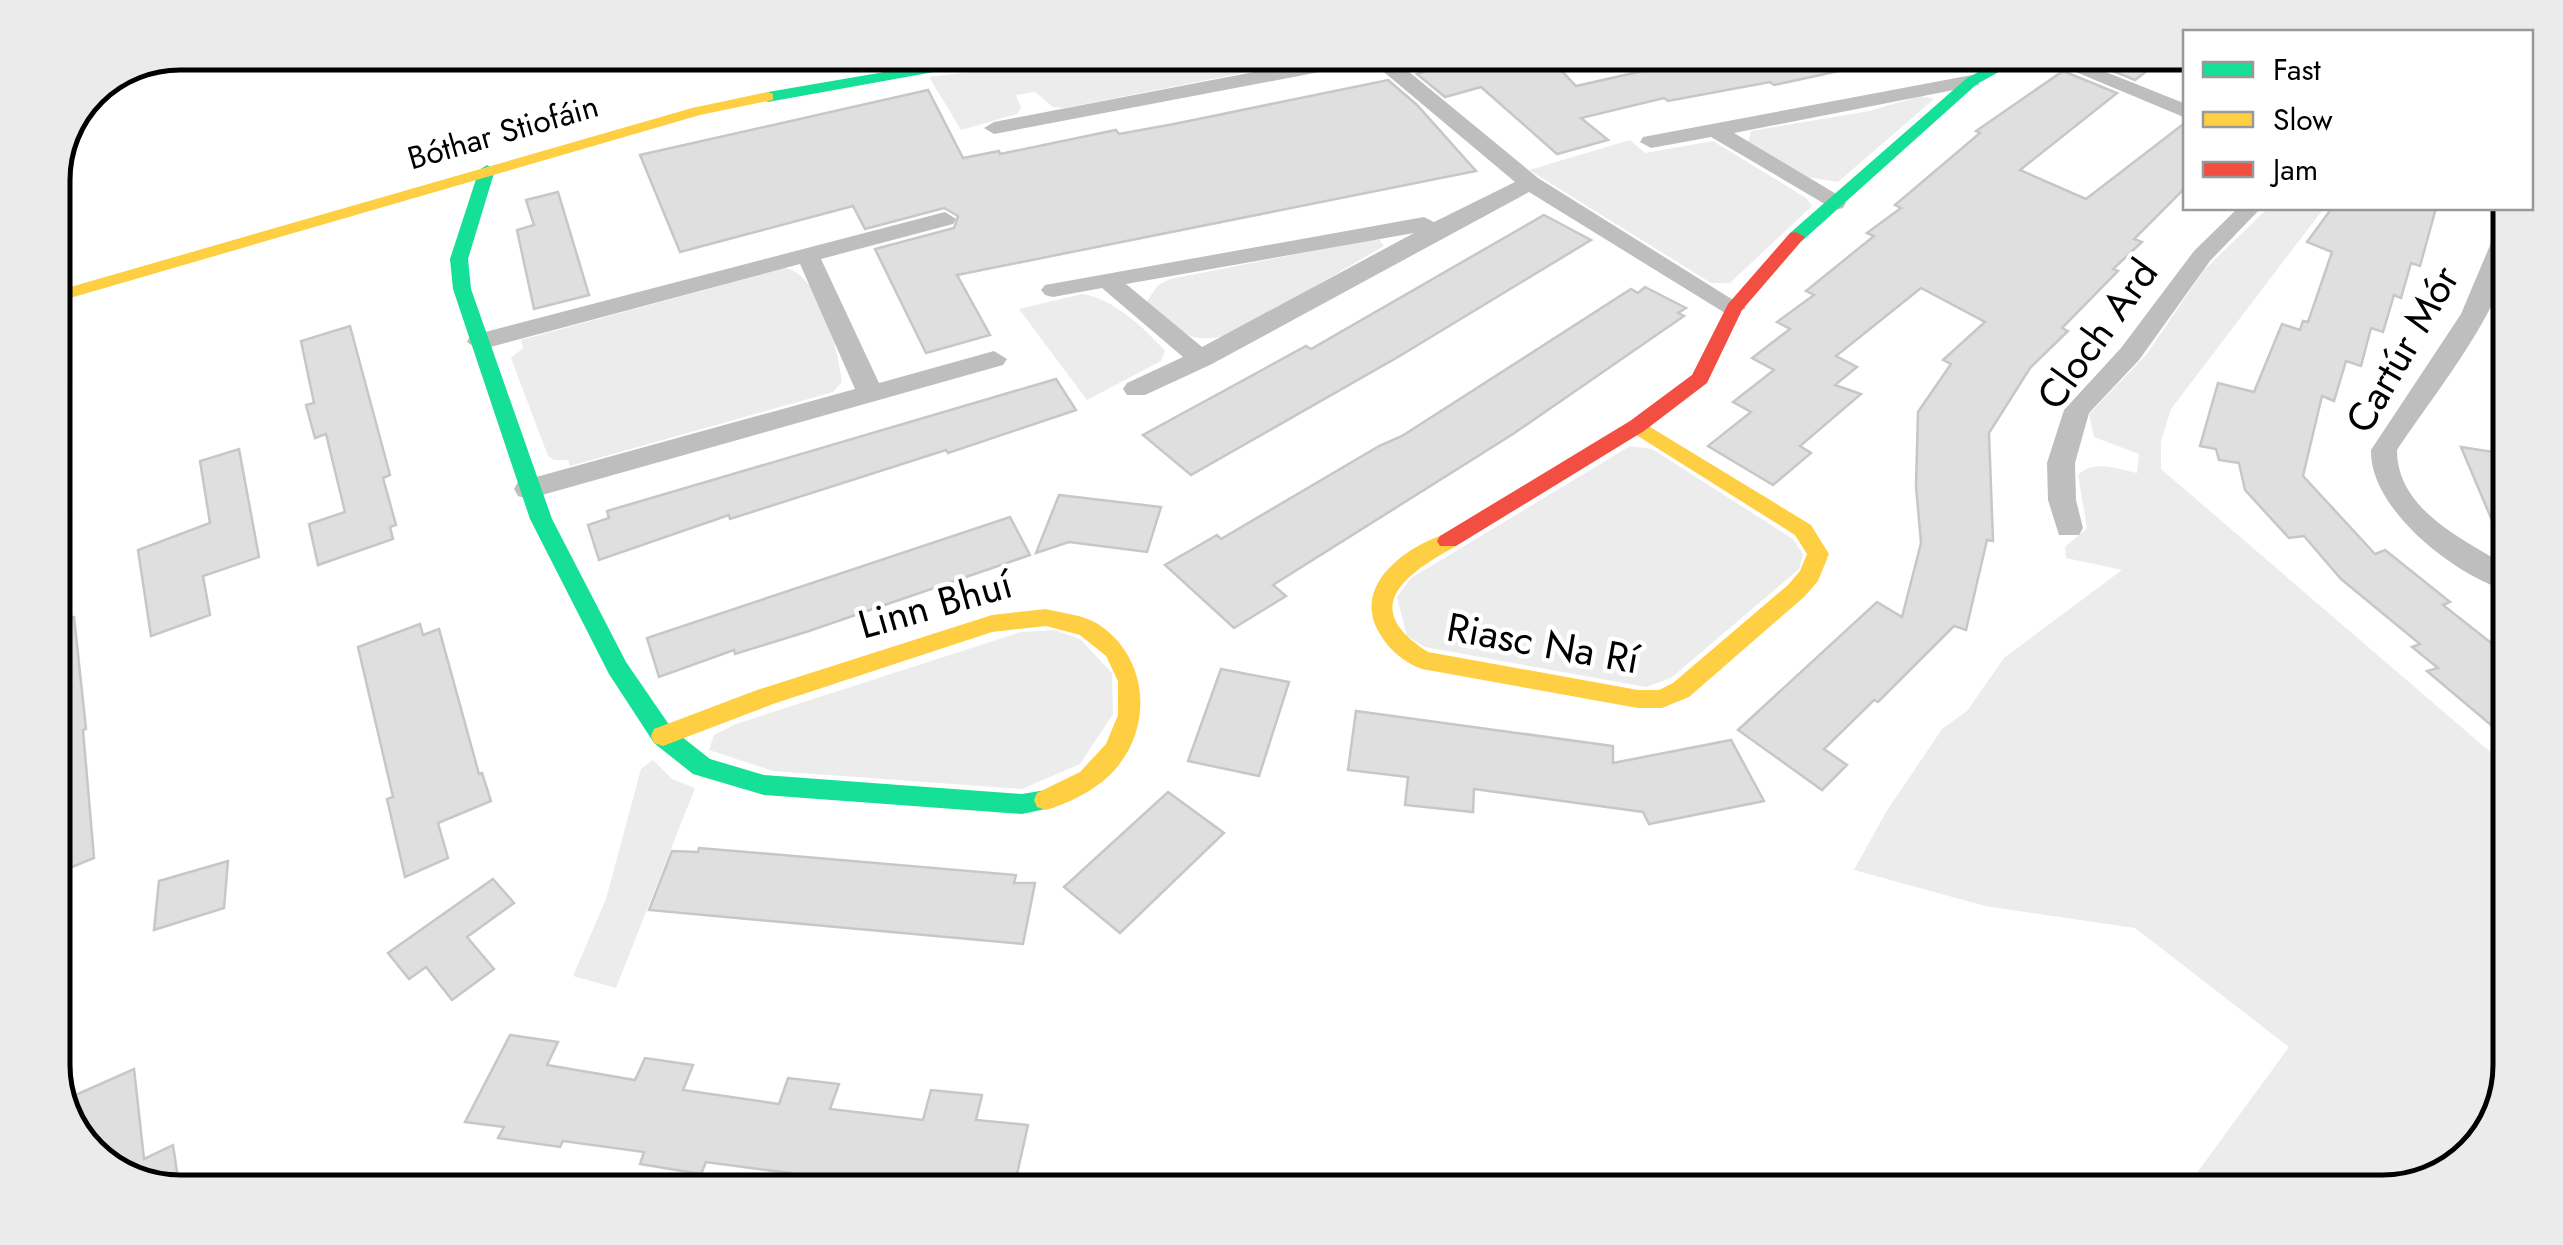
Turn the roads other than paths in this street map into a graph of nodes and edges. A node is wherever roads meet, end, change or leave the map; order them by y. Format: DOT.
graph roads {
  1 [pos="912,70"];
  2 [pos="1292,70"];
  3 [pos="1393,70"];
  4 [pos="1993,70"];
  5 [pos="2082,70"];
  6 [pos="1972,81"];
  7 [pos="2183,111"];
  8 [pos="994,128"];
  9 [pos="1713,130"];
  10 [pos="1651,142"];
  11 [pos="487,170"];
  12 [pos="1530,183"];
  13 [pos="1835,202"];
  14 [pos="2248,210"];
  15 [pos="1457,216"];
  16 [pos="945,219"];
  17 [pos="807,254"];
  18 [pos="2493,270"];
  19 [pos="1108,282"];
  20 [pos="1053,290"];
  21 [pos="70,293"];
  22 [pos="1734,308"];
  23 [pos="479,342"];
  24 [pos="994,358"];
  25 [pos="1201,358"];
  26 [pos="1136,389"];
  27 [pos="870,394"];
  28 [pos="1637,426"];
  29 [pos="528,489"];
  30 [pos="2069,528"];
  31 [pos="2493,572"];
  32 [pos="664,736"];
  1 -- 11 [label="street, Bóthar Stiofáin"];
  2 -- 8 [label="street"];
  3 -- 12 [label="street"];
  4 -- 6 [label="street"];
  5 -- 7 [label="street"];
  6 -- 9 [label="street"];
  6 -- 13 [label="street"];
  9 -- 10 [label="street"];
  9 -- 13 [label="street"];
  11 -- 21 [label="street, Bóthar Stiofáin"];
  11 -- 23 [label="street, Linn Bhuí"];
  12 -- 15 [label="street"];
  12 -- 22 [label="street"];
  13 -- 22 [label="street, Riasc Na Rí"];
  14 -- 30 [label="street, Cloch Ard"];
  15 -- 19 [label="street"];
  15 -- 25 [label="street"];
  16 -- 17 [label="street"];
  17 -- 23 [label="street"];
  17 -- 27 [label="street"];
  18 -- 31 [label="street, Cartúr Mór"];
  19 -- 20 [label="street"];
  19 -- 25 [label="street"];
  22 -- 28 [label="street, Riasc Na Rí"];
  23 -- 29 [label="street, Linn Bhuí"];
  24 -- 27 [label="street"];
  25 -- 26 [label="street"];
  27 -- 29 [label="street"];
  28 -- 28 [label="street, Riasc Na Rí"];
  29 -- 32 [label="street, Linn Bhuí"];
  32 -- 32 [label="street, Linn Bhuí"];
}
